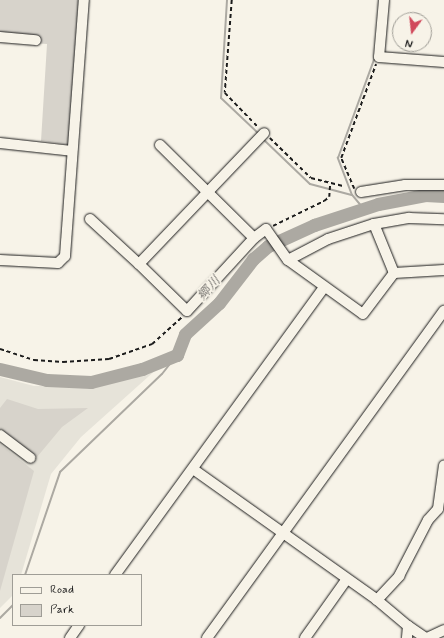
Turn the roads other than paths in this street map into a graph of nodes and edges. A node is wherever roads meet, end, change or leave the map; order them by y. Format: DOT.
graph roads {
  1 [pos="84,0"];
  2 [pos="384,0"];
  3 [pos="0,37"];
  4 [pos="36,40"];
  5 [pos="444,62"];
  6 [pos="264,133"];
  7 [pos="0,143"];
  8 [pos="160,145"];
  9 [pos="72,151"];
  10 [pos="444,185"];
  11 [pos="206,192"];
  12 [pos="361,192"];
  13 [pos="444,218"];
  14 [pos="90,219"];
  15 [pos="374,224"];
  16 [pos="254,238"];
  17 [pos="0,260"];
  18 [pos="288,260"];
  19 [pos="138,264"];
  20 [pos="444,270"];
  21 [pos="394,273"];
  22 [pos="324,287"];
  23 [pos="444,311"];
  24 [pos="0,435"];
  25 [pos="30,458"];
  26 [pos="443,468"];
  27 [pos="193,469"];
  28 [pos="281,533"];
  29 [pos="116,574"];
  30 [pos="346,580"];
  31 [pos="377,600"];
  32 [pos="78,626"];
  33 [pos="408,626"];
  34 [pos="444,630"];
  35 [pos="70,638"];
  36 [pos="207,638"];
  37 [pos="305,638"];
  38 [pos="407,638"];
  39 [pos="427,638"];
  1 -- 9 [label="street"];
  2 -- 5 [label="street"];
  3 -- 4 [label="street"];
  6 -- 11 [label="street"];
  7 -- 9 [label="street"];
  8 -- 11 [label="street"];
  9 -- 17 [label="street"];
  10 -- 12 [label="street"];
  11 -- 16 [label="street"];
  11 -- 19 [label="street"];
  13 -- 15 [label="street"];
  14 -- 19 [label="street"];
  15 -- 18 [label="street"];
  15 -- 21 [label="street"];
  16 -- 18 [label="street"];
  16 -- 19 [label="street"];
  18 -- 22 [label="street"];
  20 -- 21 [label="street"];
  21 -- 22 [label="street"];
  22 -- 27 [label="street"];
  23 -- 28 [label="street"];
  24 -- 25 [label="street"];
  26 -- 31 [label="street"];
  27 -- 28 [label="street"];
  27 -- 29 [label="street"];
  28 -- 30 [label="street"];
  28 -- 36 [label="street"];
  30 -- 31 [label="street"];
  30 -- 37 [label="street"];
  31 -- 33 [label="street"];
  32 -- 35 [label="street"];
  33 -- 38 [label="street"];
  33 -- 39 [label="street"];
  34 -- 39 [label="street"];
}
